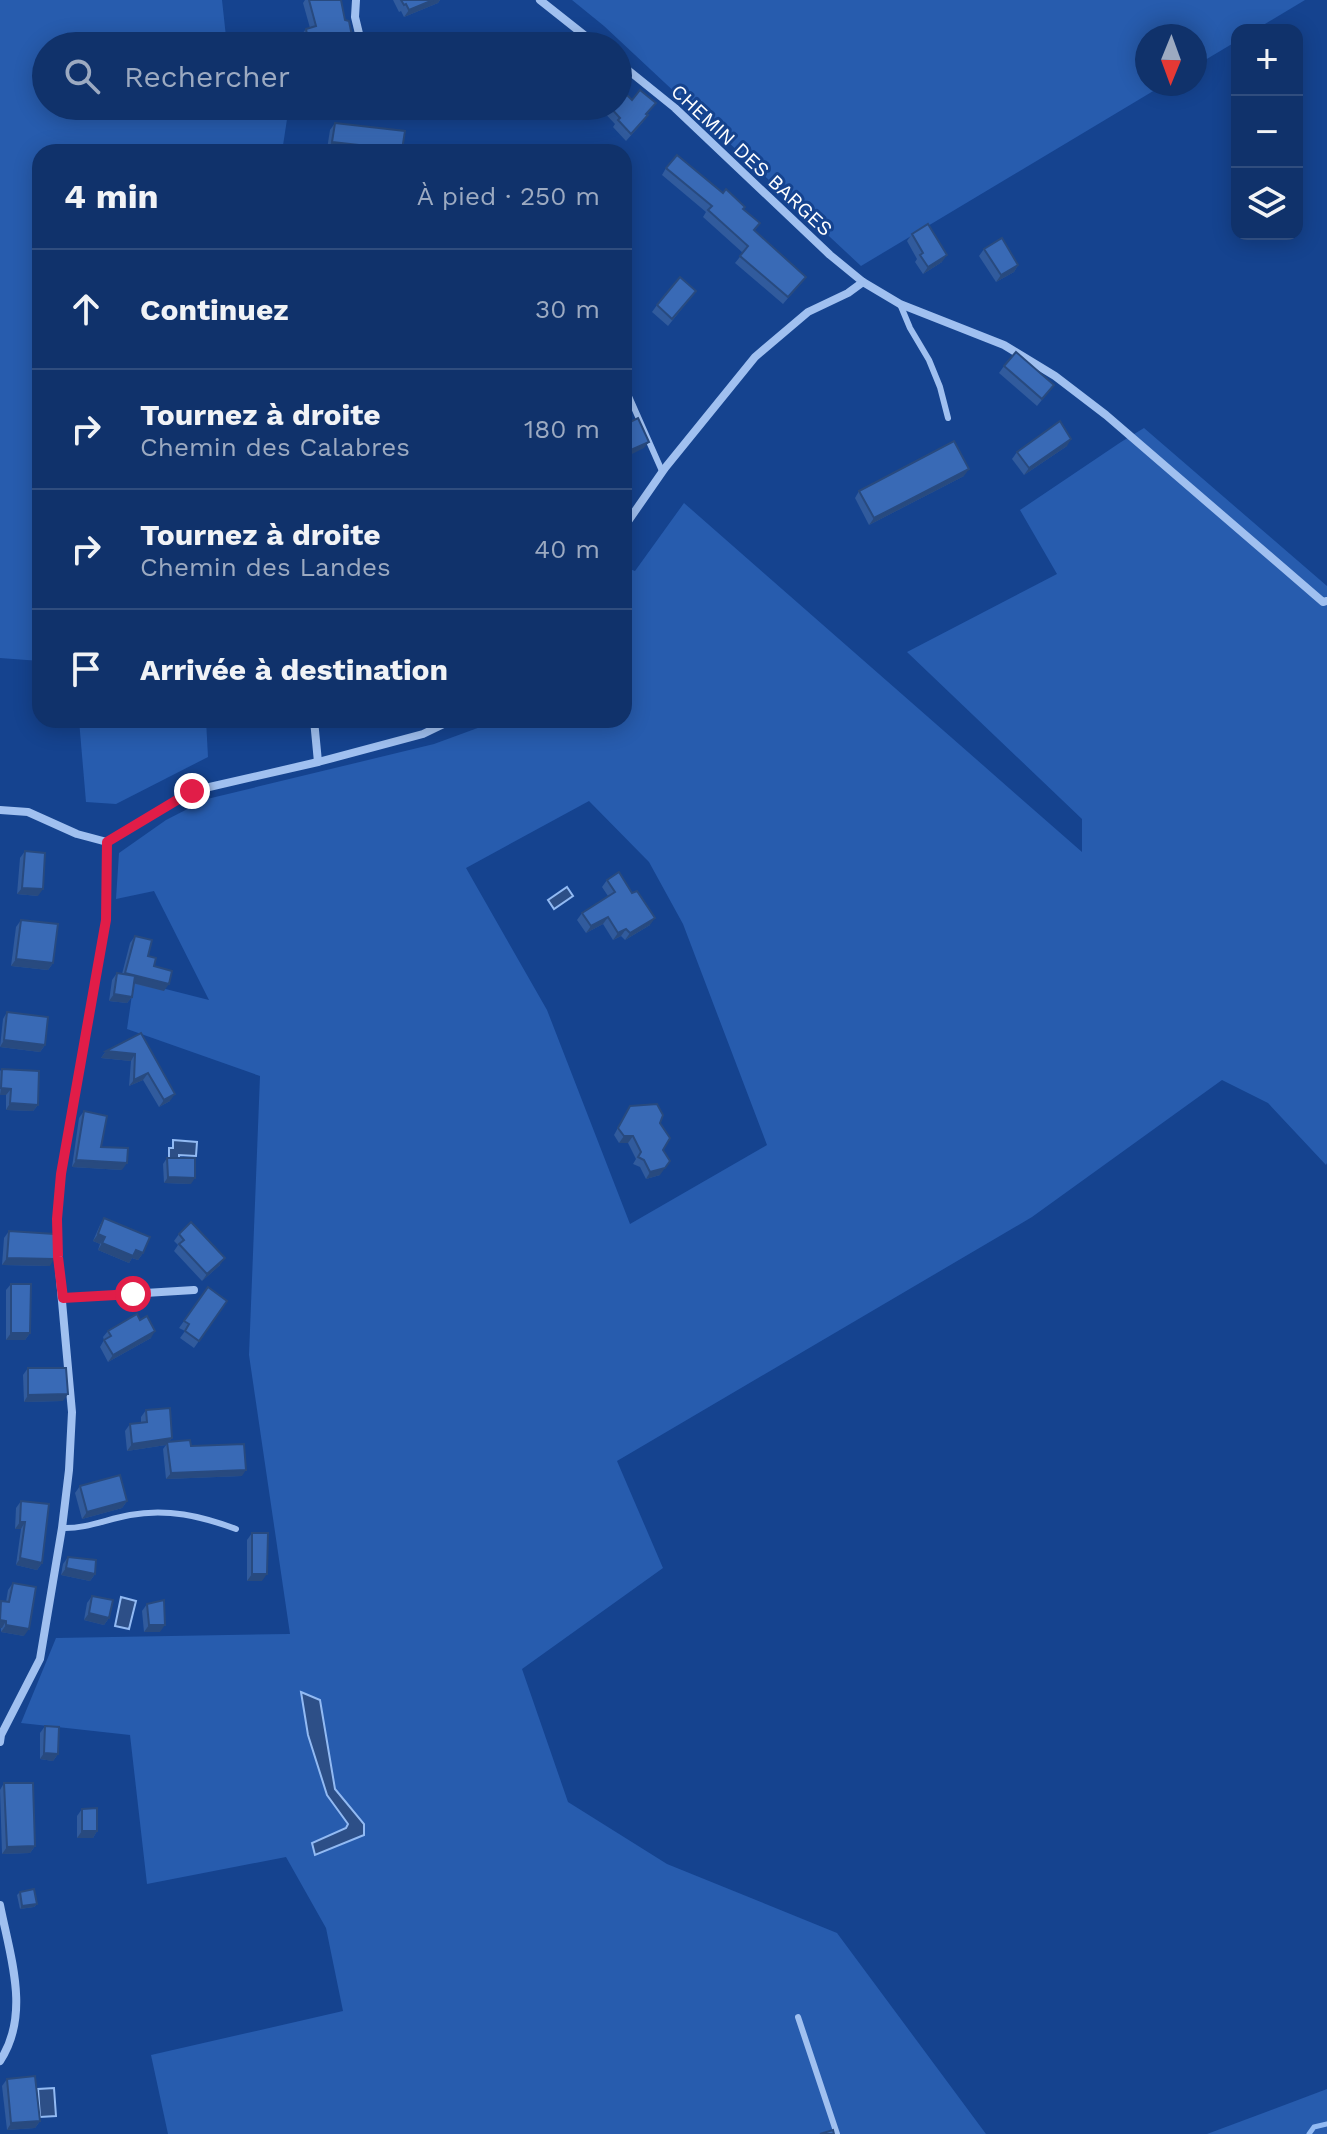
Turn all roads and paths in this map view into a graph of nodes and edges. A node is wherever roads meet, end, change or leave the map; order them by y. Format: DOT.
graph roads {
  1 [pos="356,0"];
  2 [pos="540,0"];
  3 [pos="359,32"];
  4 [pos="580,32"];
  5 [pos="632,73"];
  6 [pos="863,282"];
  7 [pos="900,304"];
  8 [pos="632,403"];
  9 [pos="948,418"];
  10 [pos="662,471"];
  11 [pos="632,515"];
  12 [pos="1327,601"];
  13 [pos="315,728"];
  14 [pos="435,728"];
  15 [pos="318,762"];
  16 [pos="0,810"];
  17 [pos="107,842"];
  18 [pos="194,1290"];
  19 [pos="63,1298"];
  20 [pos="62,1528"];
  21 [pos="236,1529"];
  22 [pos="0,1742"];
  23 [pos="0,1905"];
  24 [pos="798,2017"];
  25 [pos="0,2061"];
  26 [pos="837,2134"];
  1 -- 3 [label="street"];
  2 -- 4 [label="street"];
  5 -- 6 [label="street, CHEMIN DES BARGES"];
  6 -- 7 [label="street, CHEMIN DES BARGES"];
  6 -- 10 [label="street"];
  7 -- 9 [label="lane"];
  7 -- 12 [label="street, CHEMIN DES BARGES"];
  8 -- 10 [label="lane"];
  10 -- 11 [label="street"];
  13 -- 15 [label="street"];
  14 -- 15 [label="street"];
  15 -- 17 [label="street"];
  16 -- 17 [label="street"];
  17 -- 19 [label="street"];
  18 -- 19 [label="street"];
  19 -- 20 [label="street"];
  20 -- 21 [label="lane"];
  20 -- 22 [label="street"];
  23 -- 25 [label="street"];
  24 -- 26 [label="lane"];
}
